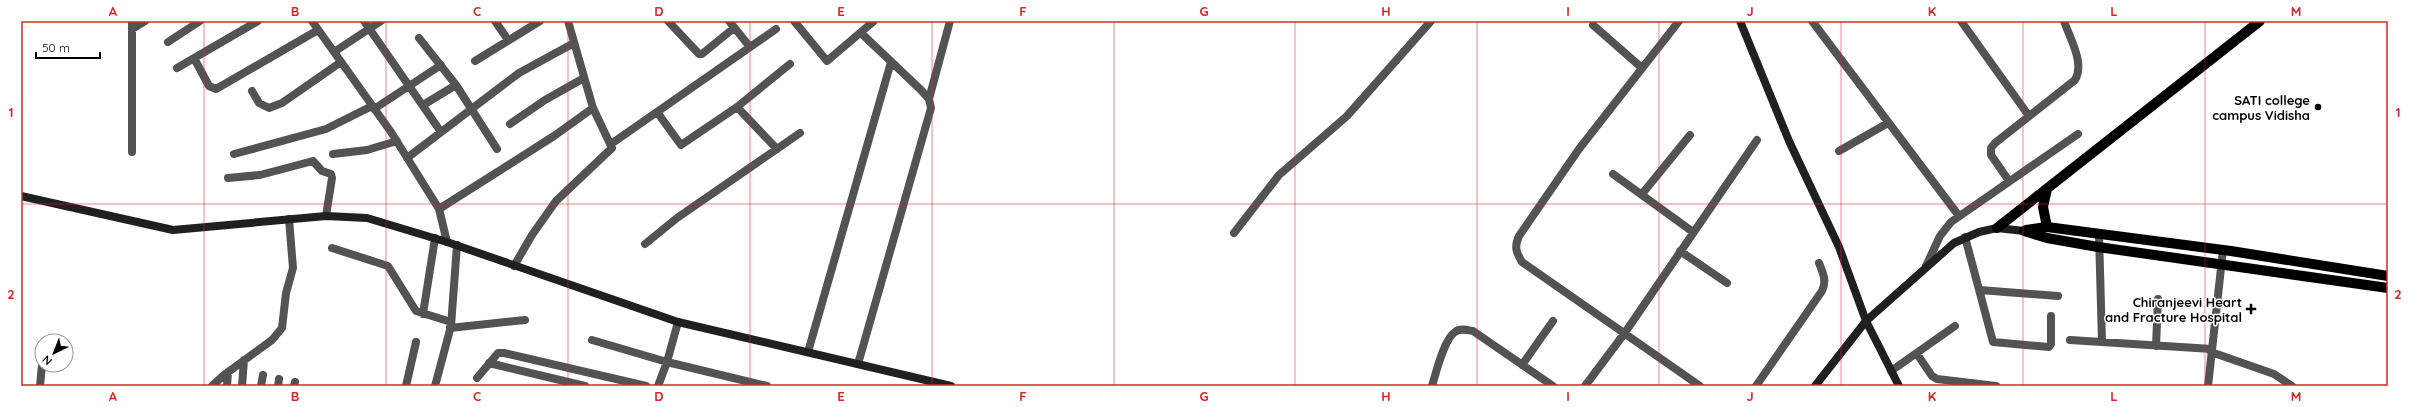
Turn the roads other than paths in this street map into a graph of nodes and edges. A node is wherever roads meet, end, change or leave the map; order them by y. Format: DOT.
graph roads {
  1 [pos="145,21"];
  2 [pos="200,21"];
  3 [pos="258,21"];
  4 [pos="312,21"];
  5 [pos="381,21"];
  6 [pos="495,21"];
  7 [pos="540,21"];
  8 [pos="568,21"];
  9 [pos="668,21"];
  10 [pos="795,21"];
  11 [pos="874,21"];
  12 [pos="1431,21"];
  13 [pos="1679,21"];
  14 [pos="1740,21"];
  15 [pos="1812,21"];
  16 [pos="1961,21"];
  17 [pos="2064,21"];
  18 [pos="2260,21"];
  19 [pos="949,22"];
  20 [pos="734,24"];
  21 [pos="132,25"];
  22 [pos="366,25"];
  23 [pos="1593,26"];
  24 [pos="776,29"];
  25 [pos="318,30"];
  26 [pos="862,35"];
  27 [pos="419,38"];
  28 [pos="508,40"];
  29 [pos="168,42"];
  30 [pos="574,42"];
  31 [pos="750,47"];
  32 [pos="334,52"];
  33 [pos="194,58"];
  34 [pos="475,61"];
  35 [pos="340,62"];
  36 [pos="891,62"];
  37 [pos="790,64"];
  38 [pos="441,65"];
  39 [pos="177,68"];
  40 [pos="1642,68"];
  41 [pos="584,78"];
  42 [pos="456,85"];
  43 [pos="409,86"];
  44 [pos="252,91"];
  45 [pos="929,100"];
  46 [pos="423,106"];
  47 [pos="373,107"];
  48 [pos="737,107"];
  49 [pos="472,108"];
  50 [pos="593,108"];
  51 [pos="656,112"];
  52 [pos="2029,116"];
  53 [pos="1888,123"];
  54 [pos="510,124"];
  55 [pos="441,132"];
  56 [pos="800,133"];
  57 [pos="2078,134"];
  58 [pos="1690,135"];
  59 [pos="1757,140"];
  60 [pos="397,141"];
  61 [pos="611,144"];
  62 [pos="497,149"];
  63 [pos="777,149"];
  64 [pos="132,152"];
  65 [pos="1839,152"];
  66 [pos="234,154"];
  67 [pos="333,154"];
  68 [pos="407,158"];
  69 [pos="1613,174"];
  70 [pos="228,178"];
  71 [pos="2009,181"];
  72 [pos="2047,188"];
  73 [pos="1642,194"];
  74 [pos="21,196"];
  75 [pos="439,209"];
  76 [pos="326,216"];
  77 [pos="1959,216"];
  78 [pos="289,219"];
  79 [pos="2048,227"];
  80 [pos="1997,228"];
  81 [pos="2024,231"];
  82 [pos="1693,232"];
  83 [pos="1234,233"];
  84 [pos="2099,234"];
  85 [pos="1965,237"];
  86 [pos="435,238"];
  87 [pos="447,242"];
  88 [pos="645,244"];
  89 [pos="457,245"];
  90 [pos="2098,247"];
  91 [pos="332,248"];
  92 [pos="2223,250"];
  93 [pos="1680,251"];
  94 [pos="1819,263"];
  95 [pos="514,266"];
  96 [pos="1926,266"];
  97 [pos="2221,266"];
  98 [pos="2388,276"];
  99 [pos="1727,283"];
  100 [pos="2388,288"];
  101 [pos="1980,290"];
  102 [pos="2058,296"];
  103 [pos="2158,299"];
  104 [pos="423,314"];
  105 [pos="2052,316"];
  106 [pos="525,320"];
  107 [pos="1553,321"];
  108 [pos="1866,321"];
  109 [pos="678,322"];
  110 [pos="450,325"];
  111 [pos="1955,326"];
  112 [pos="1624,334"];
  113 [pos="592,340"];
  114 [pos="2070,340"];
  115 [pos="416,342"];
  116 [pos="2102,342"];
  117 [pos="2156,346"];
  118 [pos="2212,351"];
  119 [pos="808,352"];
  120 [pos="1917,354"];
  121 [pos="244,360"];
  122 [pos="667,362"];
  123 [pos="489,363"];
  124 [pos="858,364"];
  125 [pos="1522,365"];
  126 [pos="1891,371"];
  127 [pos="228,372"];
  128 [pos="41,373"];
  129 [pos="263,375"];
  130 [pos="477,378"];
  131 [pos="1946,383"];
  132 [pos="1818,385"];
  133 [pos="40,386"];
  134 [pos="212,386"];
  135 [pos="227,386"];
  136 [pos="242,386"];
  137 [pos="261,386"];
  138 [pos="406,386"];
  139 [pos="435,386"];
  140 [pos="585,386"];
  141 [pos="646,386"];
  142 [pos="658,386"];
  143 [pos="767,386"];
  144 [pos="951,386"];
  145 [pos="1432,386"];
  146 [pos="1554,386"];
  147 [pos="1584,386"];
  148 [pos="1700,386"];
  149 [pos="1756,386"];
  150 [pos="1899,386"];
  151 [pos="1996,386"];
  152 [pos="2208,386"];
  153 [pos="2292,386"];
  1 -- 21 [label="street"];
  2 -- 29 [label="street"];
  3 -- 33 [label="street"];
  4 -- 25 [label="street"];
  5 -- 22 [label="street"];
  6 -- 28 [label="street"];
  7 -- 28 [label="street"];
  8 -- 30 [label="street"];
  9 -- 20 [label="street"];
  10 -- 26 [label="street"];
  11 -- 26 [label="street"];
  12 -- 83 [label="street"];
  13 -- 40 [label="street"];
  14 -- 108 [label="main road"];
  15 -- 53 [label="street"];
  16 -- 52 [label="street"];
  17 -- 52 [label="street"];
  18 -- 72 [label="main road"];
  19 -- 45 [label="street"];
  20 -- 31 [label="street"];
  21 -- 64 [label="street"];
  22 -- 32 [label="street"];
  22 -- 43 [label="street"];
  23 -- 40 [label="street"];
  24 -- 31 [label="street"];
  25 -- 32 [label="street"];
  25 -- 33 [label="street"];
  26 -- 36 [label="street"];
  27 -- 38 [label="street"];
  28 -- 34 [label="street"];
  30 -- 41 [label="street"];
  30 -- 49 [label="street"];
  31 -- 51 [label="street"];
  32 -- 35 [label="street"];
  33 -- 39 [label="street"];
  35 -- 44 [label="street"];
  35 -- 47 [label="street"];
  36 -- 45 [label="street"];
  36 -- 119 [label="street"];
  37 -- 48 [label="street"];
  38 -- 42 [label="street"];
  38 -- 43 [label="street"];
  40 -- 112 [label="street"];
  41 -- 50 [label="street"];
  41 -- 54 [label="street"];
  42 -- 46 [label="street"];
  42 -- 49 [label="street"];
  43 -- 46 [label="street"];
  43 -- 47 [label="street"];
  45 -- 124 [label="street"];
  46 -- 55 [label="street"];
  47 -- 60 [label="street"];
  47 -- 66 [label="street"];
  48 -- 51 [label="street"];
  48 -- 63 [label="street"];
  49 -- 55 [label="street"];
  49 -- 62 [label="street"];
  50 -- 61 [label="street"];
  50 -- 75 [label="street"];
  51 -- 61 [label="street"];
  52 -- 71 [label="street"];
  53 -- 65 [label="street"];
  53 -- 77 [label="street"];
  55 -- 68 [label="street"];
  56 -- 63 [label="street"];
  57 -- 71 [label="street"];
  58 -- 73 [label="street"];
  59 -- 82 [label="street"];
  60 -- 67 [label="street"];
  60 -- 68 [label="street"];
  61 -- 95 [label="street"];
  63 -- 88 [label="street"];
  68 -- 75 [label="street"];
  69 -- 73 [label="street"];
  70 -- 76 [label="street"];
  71 -- 77 [label="street"];
  72 -- 79 [label="main road"];
  72 -- 80 [label="main road"];
  73 -- 82 [label="street"];
  74 -- 78 [label="main road"];
  75 -- 87 [label="street"];
  76 -- 78 [label="main road"];
  76 -- 86 [label="main road"];
  77 -- 96 [label="street"];
  78 -- 121 [label="street"];
  79 -- 81 [label="main road"];
  79 -- 84 [label="main road"];
  80 -- 81 [label="main road"];
  80 -- 85 [label="main road"];
  81 -- 90 [label="main road"];
  82 -- 93 [label="street"];
  84 -- 90 [label="street"];
  84 -- 92 [label="main road"];
  85 -- 96 [label="main road"];
  85 -- 101 [label="street"];
  86 -- 87 [label="main road"];
  86 -- 104 [label="street"];
  87 -- 89 [label="main road"];
  89 -- 95 [label="main road"];
  89 -- 110 [label="street"];
  90 -- 97 [label="main road"];
  90 -- 116 [label="street"];
  91 -- 104 [label="street"];
  92 -- 97 [label="street"];
  92 -- 98 [label="main road"];
  93 -- 99 [label="street"];
  93 -- 112 [label="street"];
  94 -- 149 [label="street"];
  95 -- 109 [label="main road"];
  96 -- 108 [label="main road"];
  97 -- 100 [label="main road"];
  97 -- 118 [label="street"];
  101 -- 102 [label="street"];
  101 -- 105 [label="street"];
  103 -- 117 [label="street"];
  104 -- 110 [label="street"];
  106 -- 110 [label="street"];
  107 -- 125 [label="street"];
  108 -- 126 [label="main road"];
  108 -- 132 [label="main road"];
  109 -- 119 [label="main road"];
  109 -- 122 [label="street"];
  110 -- 139 [label="street"];
  111 -- 120 [label="street"];
  112 -- 147 [label="street"];
  112 -- 148 [label="street"];
  113 -- 122 [label="street"];
  114 -- 116 [label="street"];
  115 -- 138 [label="street"];
  116 -- 117 [label="street"];
  117 -- 118 [label="street"];
  118 -- 152 [label="street"];
  118 -- 153 [label="street"];
  119 -- 124 [label="main road"];
  120 -- 126 [label="street"];
  120 -- 131 [label="street"];
  121 -- 127 [label="street"];
  121 -- 136 [label="street"];
  122 -- 142 [label="street"];
  122 -- 143 [label="street"];
  123 -- 130 [label="street"];
  123 -- 140 [label="street"];
  123 -- 141 [label="street"];
  124 -- 144 [label="main road"];
  125 -- 145 [label="street"];
  125 -- 146 [label="street"];
  126 -- 150 [label="main road"];
  127 -- 134 [label="street"];
  127 -- 135 [label="street"];
  128 -- 133 [label="street"];
  129 -- 137 [label="street"];
  131 -- 151 [label="street"];
}
